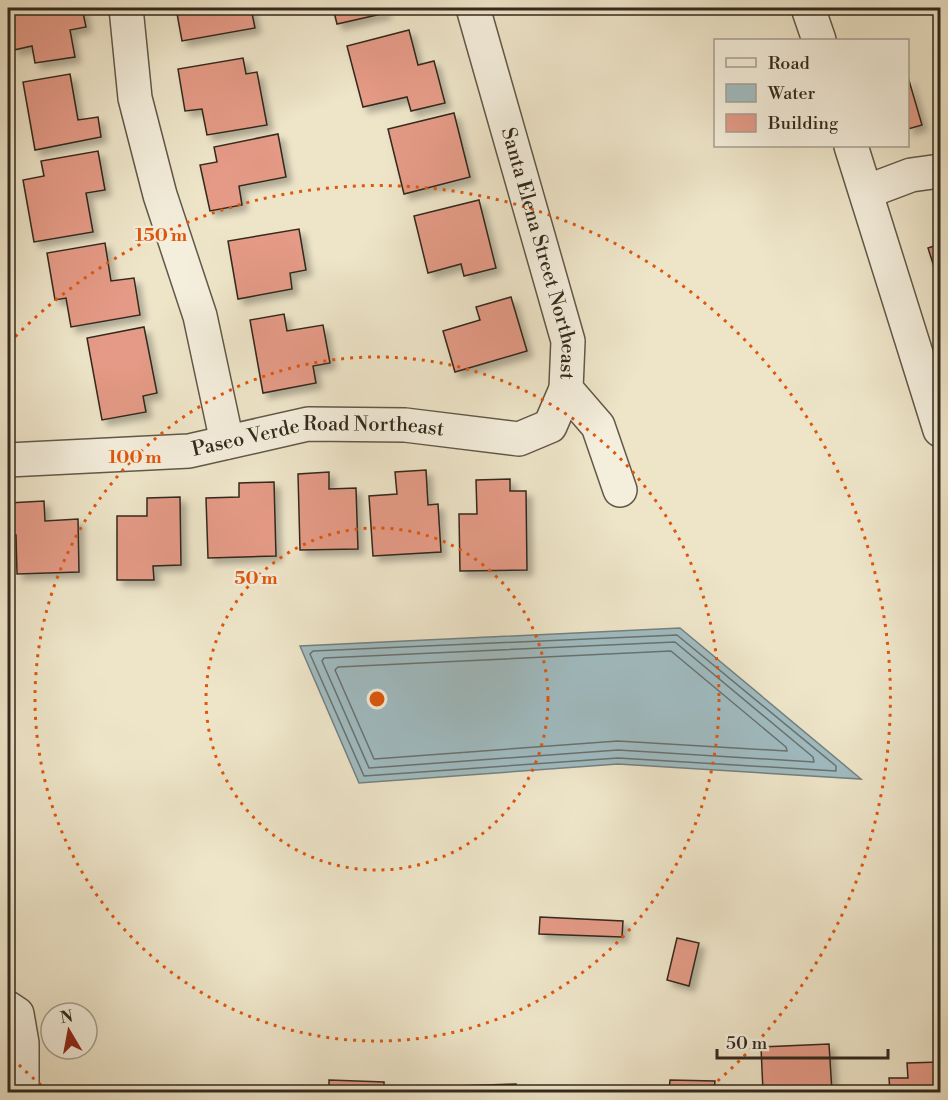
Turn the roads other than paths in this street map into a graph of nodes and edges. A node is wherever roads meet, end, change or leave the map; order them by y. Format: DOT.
graph roads {
  1 [pos="126,8"];
  2 [pos="473,8"];
  3 [pos="808,8"];
  4 [pos="819,39"];
  5 [pos="851,147"];
  6 [pos="940,171"];
  7 [pos="866,192"];
  8 [pos="566,389"];
  9 [pos="940,430"];
  10 [pos="227,442"];
  11 [pos="8,460"];
  12 [pos="620,490"];
  13 [pos="8,1008"];
  14 [pos="22,1092"];
  1 -- 10 [label="street"];
  2 -- 8 [label="street, Santa Elena Street Northeast"];
  3 -- 4 [label="street"];
  5 -- 7 [label="street"];
  6 -- 7 [label="street"];
  7 -- 9 [label="street"];
  8 -- 10 [label="street, Paseo Verde Road Northeast"];
  8 -- 12 [label="street, Santa Elena Street Northeast"];
  10 -- 11 [label="street, Paseo Verde Road Northeast"];
  13 -- 14 [label="street"];
}
